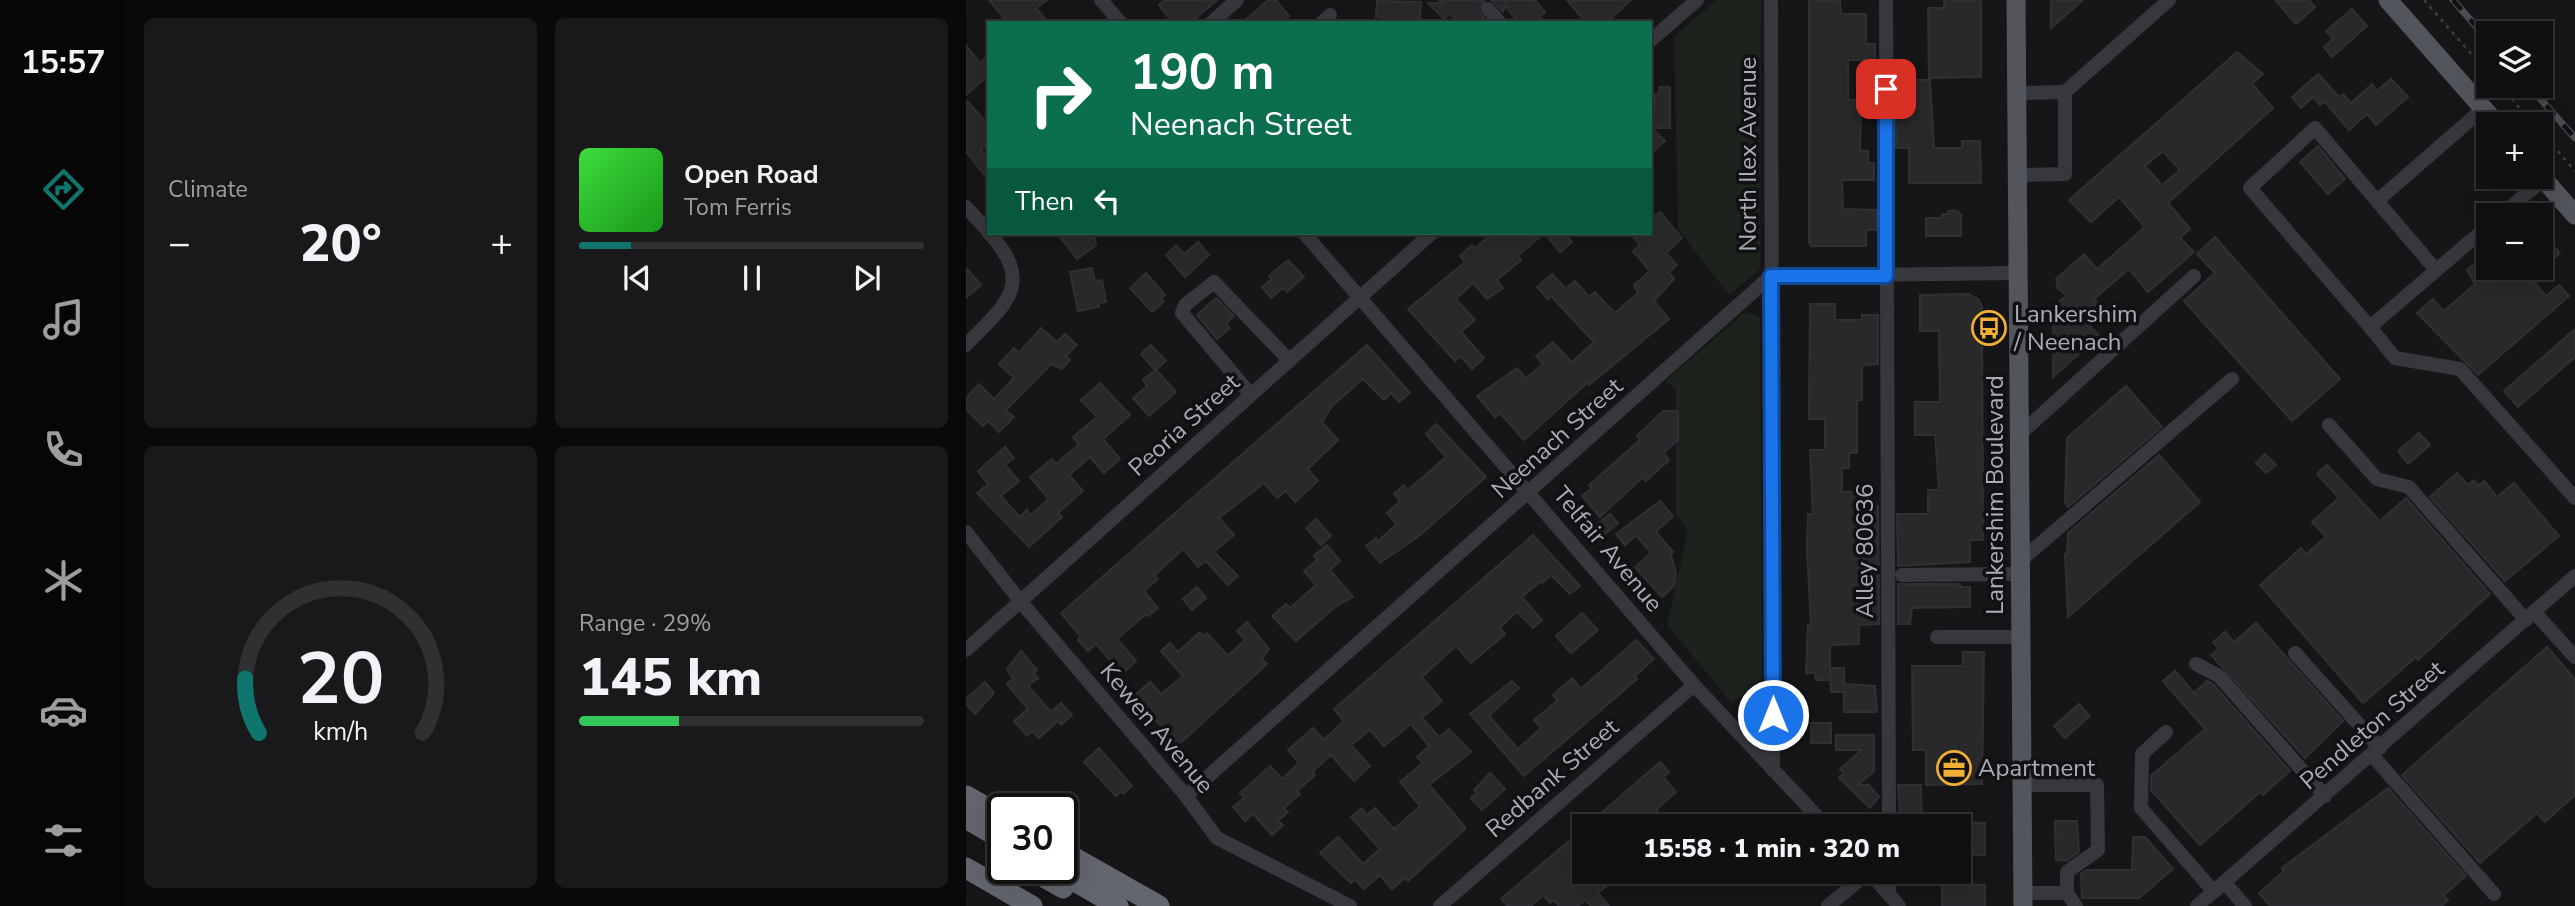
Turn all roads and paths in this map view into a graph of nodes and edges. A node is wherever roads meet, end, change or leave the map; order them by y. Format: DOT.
graph roads {
  1 [pos="1101,0"];
  2 [pos="1237,0"];
  3 [pos="1697,0"];
  4 [pos="1771,0"];
  5 [pos="1886,0"];
  6 [pos="2016,0"];
  7 [pos="2169,0"];
  8 [pos="2388,0"];
  9 [pos="2424,0"];
  10 [pos="1488,9"];
  11 [pos="1119,21"];
  12 [pos="1214,21"];
  13 [pos="1498,21"];
  14 [pos="1652,39"];
  15 [pos="2476,59"];
  16 [pos="2065,92"];
  17 [pos="2017,93"];
  18 [pos="2511,98"];
  19 [pos="2484,108"];
  20 [pos="2487,112"];
  21 [pos="2523,112"];
  22 [pos="2553,146"];
  23 [pos="2575,171"];
  24 [pos="2017,174"];
  25 [pos="2530,189"];
  26 [pos="2553,189"];
  27 [pos="2377,201"];
  28 [pos="2514,203"];
  29 [pos="966,207"];
  30 [pos="2575,215"];
  31 [pos="987,231"];
  32 [pos="991,235"];
  33 [pos="1306,235"];
  34 [pos="1430,235"];
  35 [pos="2476,236"];
  36 [pos="2436,270"];
  37 [pos="2018,273"];
  38 [pos="1771,276"];
  39 [pos="1886,276"];
  40 [pos="2194,276"];
  41 [pos="1360,296"];
  42 [pos="2370,327"];
  43 [pos="966,345"];
  44 [pos="1289,360"];
  45 [pos="2232,379"];
  46 [pos="1251,395"];
  47 [pos="2329,425"];
  48 [pos="2019,435"];
  49 [pos="1530,492"];
  50 [pos="2575,498"];
  51 [pos="966,532"];
  52 [pos="2019,568"];
  53 [pos="1902,575"];
  54 [pos="2575,576"];
  55 [pos="1021,603"];
  56 [pos="2530,617"];
  57 [pos="1937,637"];
  58 [pos="2020,637"];
  59 [pos="966,650"];
  60 [pos="2295,653"];
  61 [pos="2575,657"];
  62 [pos="2196,664"];
  63 [pos="1694,685"];
  64 [pos="2166,732"];
  65 [pos="2376,751"];
  66 [pos="1773,769"];
  67 [pos="2022,785"];
  68 [pos="966,796"];
  69 [pos="1186,796"];
  70 [pos="2325,796"];
  71 [pos="987,808"];
  72 [pos="1815,814"];
  73 [pos="1889,814"];
  74 [pos="966,818"];
  75 [pos="987,830"];
  76 [pos="966,832"];
  77 [pos="987,844"];
  78 [pos="1078,860"];
  79 [pos="966,868"];
  80 [pos="1078,883"];
  81 [pos="1056,884"];
  82 [pos="1855,884"];
  83 [pos="1880,884"];
  84 [pos="1889,884"];
  85 [pos="2220,887"];
  86 [pos="2067,893"];
  87 [pos="1889,894"];
  88 [pos="2494,894"];
  89 [pos="2023,900"];
  90 [pos="1032,906"];
  91 [pos="1094,906"];
  92 [pos="1118,906"];
  93 [pos="1158,906"];
  94 [pos="1350,906"];
  95 [pos="1440,906"];
  96 [pos="1828,906"];
  97 [pos="1899,906"];
  98 [pos="2076,906"];
  99 [pos="2197,906"];
  100 [pos="2245,906"];
  1 -- 11 [label="street"];
  2 -- 12 [label="street"];
  3 -- 14 [label="street"];
  4 -- 38 [label="street, North Ilex Avenue"];
  5 -- 39 [label="street, Alley 80636"];
  6 -- 17 [label="main road, Lankershim Boulevard"];
  7 -- 16 [label="street"];
  8 -- 19 [label="main road"];
  9 -- 15 [label="path"];
  10 -- 13 [label="street"];
  16 -- 17 [label="street"];
  16 -- 24 [label="street"];
  17 -- 24 [label="main road, Lankershim Boulevard"];
  18 -- 21 [label="path"];
  19 -- 20 [label="main road"];
  19 -- 27 [label="street"];
  22 -- 23 [label="path"];
  24 -- 37 [label="main road, Lankershim Boulevard"];
  25 -- 28 [label="street"];
  26 -- 30 [label="main road"];
  27 -- 36 [label="street"];
  27 -- 42 [label="street"];
  29 -- 31 [label="street"];
  32 -- 43 [label="street"];
  33 -- 41 [label="street, Telfair Avenue"];
  34 -- 41 [label="street, Peoria Street"];
  35 -- 36 [label="street"];
  36 -- 42 [label="street"];
  37 -- 39 [label="street"];
  37 -- 48 [label="main road, Lankershim Boulevard"];
  38 -- 39 [label="street"];
  38 -- 49 [label="street, Neenach Street"];
  38 -- 66 [label="street, North Ilex Avenue"];
  39 -- 73 [label="street, Alley 80636"];
  40 -- 48 [label="street"];
  41 -- 44 [label="street, Peoria Street"];
  41 -- 49 [label="street, Telfair Avenue"];
  42 -- 50 [label="street"];
  44 -- 46 [label="street, Peoria Street"];
  44 -- 46 [label="street"];
  45 -- 52 [label="street"];
  46 -- 55 [label="street, Peoria Street"];
  47 -- 56 [label="street"];
  48 -- 52 [label="main road, Lankershim Boulevard"];
  49 -- 63 [label="street, Telfair Avenue"];
  49 -- 69 [label="street, Neenach Street"];
  51 -- 55 [label="street, Kewen Avenue"];
  52 -- 53 [label="street"];
  52 -- 58 [label="main road, Lankershim Boulevard"];
  54 -- 56 [label="street, Pendleton Street"];
  55 -- 59 [label="street, Peoria Street"];
  55 -- 69 [label="street, Kewen Avenue"];
  56 -- 61 [label="street"];
  56 -- 65 [label="street, Pendleton Street"];
  57 -- 58 [label="street"];
  58 -- 67 [label="main road, Lankershim Boulevard"];
  60 -- 65 [label="street"];
  62 -- 70 [label="street"];
  63 -- 66 [label="street, Telfair Avenue"];
  63 -- 95 [label="street, Redbank Street"];
  64 -- 85 [label="street"];
  65 -- 70 [label="street, Pendleton Street"];
  65 -- 88 [label="street"];
  66 -- 72 [label="street, Telfair Avenue"];
  67 -- 86 [label="street"];
  67 -- 89 [label="main road, Lankershim Boulevard"];
  68 -- 71 [label="highway"];
  69 -- 94 [label="street, Kewen Avenue"];
  70 -- 85 [label="street, Pendleton Street"];
  74 -- 75 [label="highway"];
  76 -- 77 [label="highway"];
  78 -- 93 [label="highway"];
  79 -- 90 [label="highway"];
  80 -- 92 [label="highway"];
  81 -- 91 [label="highway"];
  82 -- 96 [label="street"];
  83 -- 87 [label="street"];
  84 -- 87 [label="street"];
  85 -- 99 [label="street, Pendleton Street"];
  85 -- 100 [label="street"];
  86 -- 89 [label="street"];
  86 -- 98 [label="street"];
  87 -- 97 [label="street"];
}
